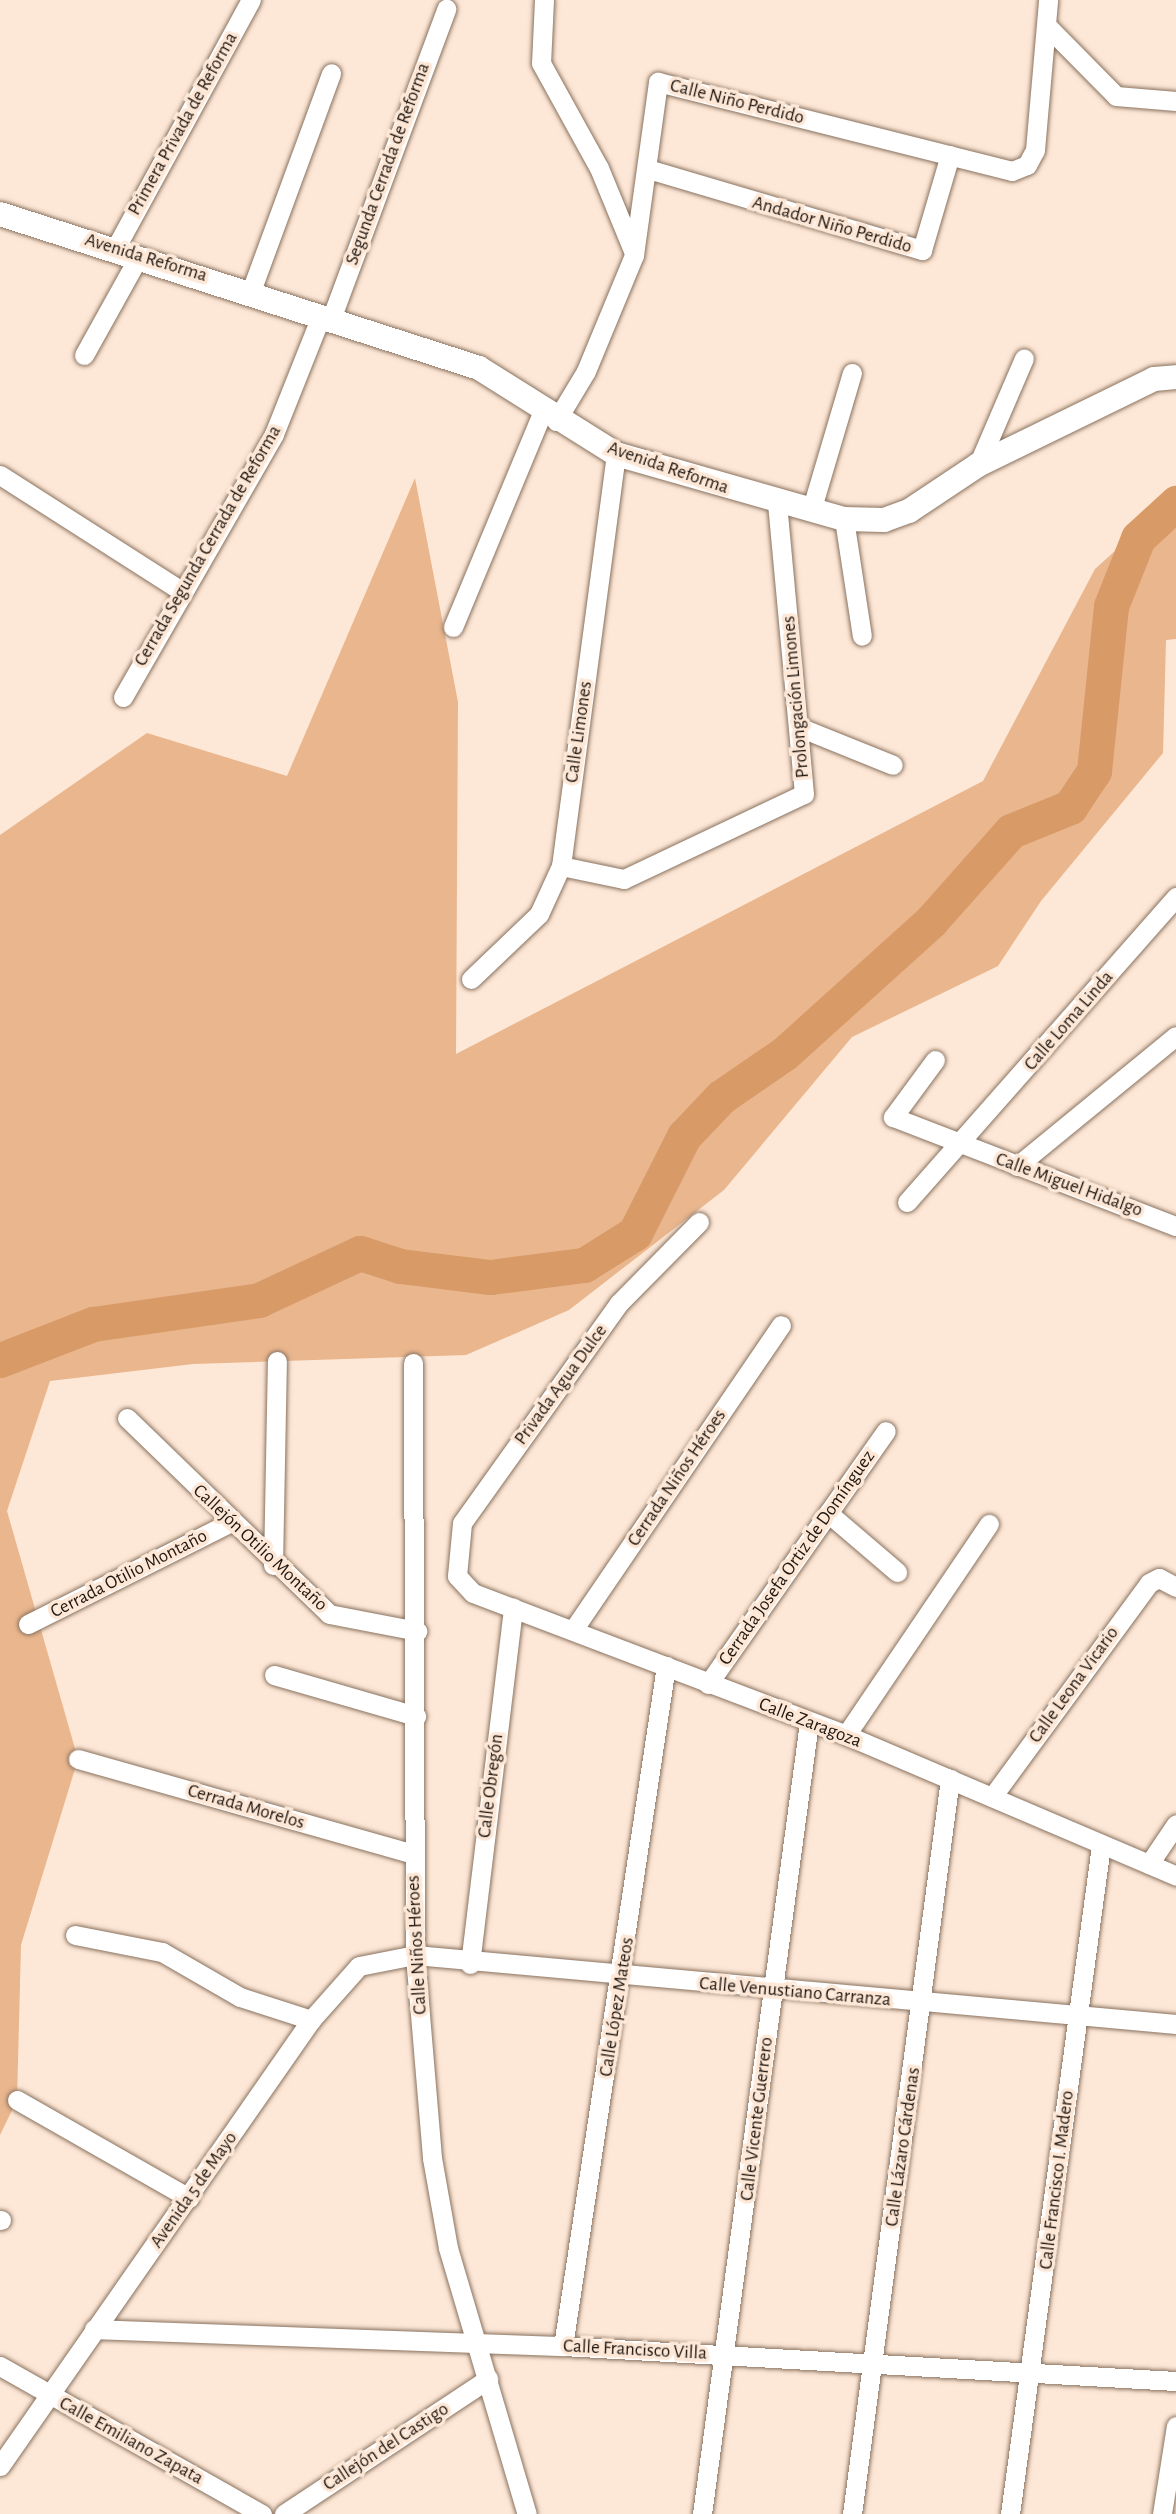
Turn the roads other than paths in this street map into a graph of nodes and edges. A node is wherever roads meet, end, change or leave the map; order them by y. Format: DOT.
graph roads {
  1 [pos="251,0"];
  2 [pos="544,0"];
  3 [pos="1048,0"];
  4 [pos="446,9"];
  5 [pos="1049,28"];
  6 [pos="331,73"];
  7 [pos="1176,101"];
  8 [pos="950,155"];
  9 [pos="648,169"];
  10 [pos="0,214"];
  11 [pos="114,249"];
  12 [pos="634,254"];
  13 [pos="139,256"];
  14 [pos="251,291"];
  15 [pos="326,317"];
  16 [pos="84,355"];
  17 [pos="1024,358"];
  18 [pos="852,373"];
  19 [pos="1176,377"];
  20 [pos="550,414"];
  21 [pos="616,454"];
  22 [pos="978,466"];
  23 [pos="0,475"];
  24 [pos="777,504"];
  25 [pos="811,511"];
  26 [pos="844,519"];
  27 [pos="180,590"];
  28 [pos="453,627"];
  29 [pos="862,636"];
  30 [pos="123,697"];
  31 [pos="799,727"];
  32 [pos="893,765"];
  33 [pos="561,866"];
  34 [pos="1176,897"];
  35 [pos="471,979"];
  36 [pos="1176,1036"];
  37 [pos="934,1060"];
  38 [pos="961,1146"];
  39 [pos="1017,1166"];
  40 [pos="907,1202"];
  41 [pos="699,1222"];
  42 [pos="1176,1226"];
  43 [pos="781,1325"];
  44 [pos="276,1361"];
  45 [pos="413,1363"];
  46 [pos="127,1418"];
  47 [pos="886,1431"];
  48 [pos="828,1513"];
  49 [pos="229,1523"];
  50 [pos="989,1524"];
  51 [pos="273,1565"];
  52 [pos="453,1565"];
  53 [pos="897,1572"];
  54 [pos="1168,1583"];
  55 [pos="513,1608"];
  56 [pos="28,1624"];
  57 [pos="573,1630"];
  58 [pos="417,1631"];
  59 [pos="666,1666"];
  60 [pos="274,1675"];
  61 [pos="708,1684"];
  62 [pos="416,1716"];
  63 [pos="809,1723"];
  64 [pos="846,1735"];
  65 [pos="78,1759"];
  66 [pos="950,1779"];
  67 [pos="992,1797"];
  68 [pos="1176,1824"];
  69 [pos="1101,1845"];
  70 [pos="414,1854"];
  71 [pos="1149,1864"];
  72 [pos="1176,1876"];
  73 [pos="75,1935"];
  74 [pos="423,1956"];
  75 [pos="462,1963"];
  76 [pos="622,1978"];
  77 [pos="773,1990"];
  78 [pos="922,2002"];
  79 [pos="1078,2015"];
  80 [pos="310,2020"];
  81 [pos="1176,2024"];
  82 [pos="17,2100"];
  83 [pos="189,2198"];
  84 [pos="94,2329"];
  85 [pos="475,2346"];
  86 [pos="563,2346"];
  87 [pos="728,2355"];
  88 [pos="874,2363"];
  89 [pos="0,2366"];
  90 [pos="1034,2371"];
  91 [pos="488,2379"];
  92 [pos="1176,2381"];
  93 [pos="47,2395"];
  94 [pos="1176,2426"];
  95 [pos="0,2466"];
  96 [pos="262,2514"];
  97 [pos="284,2514"];
  98 [pos="527,2514"];
  99 [pos="702,2514"];
  100 [pos="852,2514"];
  101 [pos="1010,2514"];
  102 [pos="1162,2514"];
  1 -- 11 [label="street, Primera Privada de Reforma"];
  2 -- 12 [label="street"];
  3 -- 5 [label="street, Calle Niño Perdido"];
  4 -- 15 [label="street, Segunda Cerrada de Reforma"];
  5 -- 7 [label="street"];
  5 -- 8 [label="street, Calle Niño Perdido"];
  6 -- 14 [label="street"];
  8 -- 9 [label="street, Andador Niño Perdido"];
  8 -- 9 [label="street, Calle Niño Perdido"];
  9 -- 12 [label="street, Calle Niño Perdido"];
  10 -- 11 [label="street, Avenida Reforma"];
  11 -- 13 [label="street, Avenida Reforma"];
  12 -- 20 [label="street, Calle Niño Perdido"];
  13 -- 14 [label="street, Avenida Reforma"];
  13 -- 16 [label="street"];
  14 -- 15 [label="street, Avenida Reforma"];
  15 -- 20 [label="street, Avenida Reforma"];
  15 -- 27 [label="street, Cerrada Segunda Cerrada de Reforma"];
  17 -- 22 [label="street"];
  18 -- 25 [label="street"];
  19 -- 22 [label="street, Avenida Reforma"];
  20 -- 21 [label="street, Avenida Reforma"];
  20 -- 28 [label="street, Calle Niño Perdido"];
  21 -- 24 [label="street, Avenida Reforma"];
  21 -- 33 [label="street, Calle Limones"];
  22 -- 26 [label="street, Avenida Reforma"];
  23 -- 27 [label="street"];
  24 -- 25 [label="street, Avenida Reforma"];
  24 -- 31 [label="street, Prolongación Limones"];
  25 -- 26 [label="street, Avenida Reforma"];
  26 -- 29 [label="street"];
  27 -- 30 [label="street, Cerrada Segunda Cerrada de Reforma"];
  31 -- 32 [label="street"];
  31 -- 33 [label="street, Prolongación Limones"];
  33 -- 35 [label="street, Calle Limones"];
  34 -- 38 [label="street, Calle Loma Linda"];
  36 -- 39 [label="street"];
  37 -- 38 [label="street, Calle Miguel Hidalgo"];
  38 -- 39 [label="street, Calle Miguel Hidalgo"];
  38 -- 40 [label="street, Calle Loma Linda"];
  39 -- 42 [label="street, Calle Miguel Hidalgo"];
  41 -- 52 [label="street, Privada Agua Dulce"];
  43 -- 57 [label="street, Cerrada Niños Héroes"];
  44 -- 51 [label="street"];
  45 -- 58 [label="street, Calle Niños Héroes"];
  46 -- 49 [label="street, Callejón Otilio Montaño"];
  47 -- 48 [label="street, Cerrada Josefa Ortiz de Domínguez"];
  48 -- 53 [label="street"];
  48 -- 61 [label="street, Cerrada Josefa Ortiz de Domínguez"];
  49 -- 51 [label="street, Callejón Otilio Montaño"];
  49 -- 56 [label="street, Cerrada Otilio Montaño"];
  50 -- 64 [label="street"];
  51 -- 58 [label="street, Callejón Otilio Montaño"];
  52 -- 55 [label="street, Calle Zaragoza"];
  54 -- 67 [label="street, Calle Leona Vicario"];
  55 -- 57 [label="street, Calle Zaragoza"];
  55 -- 75 [label="street, Calle Obregón"];
  57 -- 59 [label="street, Calle Zaragoza"];
  58 -- 62 [label="street, Calle Niños Héroes"];
  59 -- 61 [label="street, Calle Zaragoza"];
  59 -- 76 [label="street, Calle López Mateos"];
  60 -- 62 [label="street"];
  61 -- 63 [label="street, Calle Zaragoza"];
  62 -- 70 [label="street, Calle Niños Héroes"];
  63 -- 64 [label="street, Calle Zaragoza"];
  63 -- 77 [label="street, Calle Vicente Guerrero"];
  64 -- 66 [label="street, Calle Zaragoza"];
  65 -- 70 [label="street, Cerrada Morelos"];
  66 -- 67 [label="street, Calle Zaragoza"];
  66 -- 78 [label="street, Calle Lázaro Cárdenas"];
  67 -- 69 [label="street, Calle Zaragoza"];
  68 -- 71 [label="street"];
  69 -- 71 [label="street, Calle Zaragoza"];
  69 -- 79 [label="street, Calle Francisco I. Madero"];
  70 -- 74 [label="street, Calle Niños Héroes"];
  71 -- 72 [label="street, Calle Zaragoza"];
  73 -- 80 [label="street"];
  74 -- 75 [label="street, Calle Venustiano Carranza"];
  74 -- 80 [label="street, Avenida 5 de Mayo"];
  74 -- 85 [label="street, Calle Niños Héroes"];
  75 -- 76 [label="street, Calle Venustiano Carranza"];
  76 -- 77 [label="street, Calle Venustiano Carranza"];
  76 -- 86 [label="street, Calle López Mateos"];
  77 -- 78 [label="street, Calle Venustiano Carranza"];
  77 -- 87 [label="street, Calle Vicente Guerrero"];
  78 -- 79 [label="street, Calle Venustiano Carranza"];
  78 -- 88 [label="street, Calle Lázaro Cárdenas"];
  79 -- 81 [label="street, Calle Venustiano Carranza"];
  79 -- 90 [label="street, Calle Francisco I. Madero"];
  80 -- 83 [label="street, Avenida 5 de Mayo"];
  82 -- 83 [label="street"];
  83 -- 84 [label="street, Avenida 5 de Mayo"];
  84 -- 85 [label="street, Calle Francisco Villa"];
  84 -- 93 [label="street, Avenida 5 de Mayo"];
  85 -- 86 [label="street, Calle Francisco Villa"];
  85 -- 91 [label="street, Calle Niños Héroes"];
  86 -- 87 [label="street, Calle Francisco Villa"];
  87 -- 88 [label="street, Calle Francisco Villa"];
  87 -- 99 [label="street, Calle Vicente Guerrero"];
  88 -- 90 [label="street, Calle Francisco Villa"];
  88 -- 100 [label="street, Calle Lázaro Cárdenas"];
  89 -- 93 [label="street, Calle Emiliano Zapata"];
  90 -- 92 [label="street, Calle Francisco Villa"];
  90 -- 101 [label="street, Calle Francisco I. Madero"];
  91 -- 97 [label="street, Callejón del Castigo"];
  91 -- 98 [label="street, Calle Niños Héroes"];
  93 -- 95 [label="street, Avenida 5 de Mayo"];
  93 -- 96 [label="street, Calle Emiliano Zapata"];
  94 -- 102 [label="street"];
}
